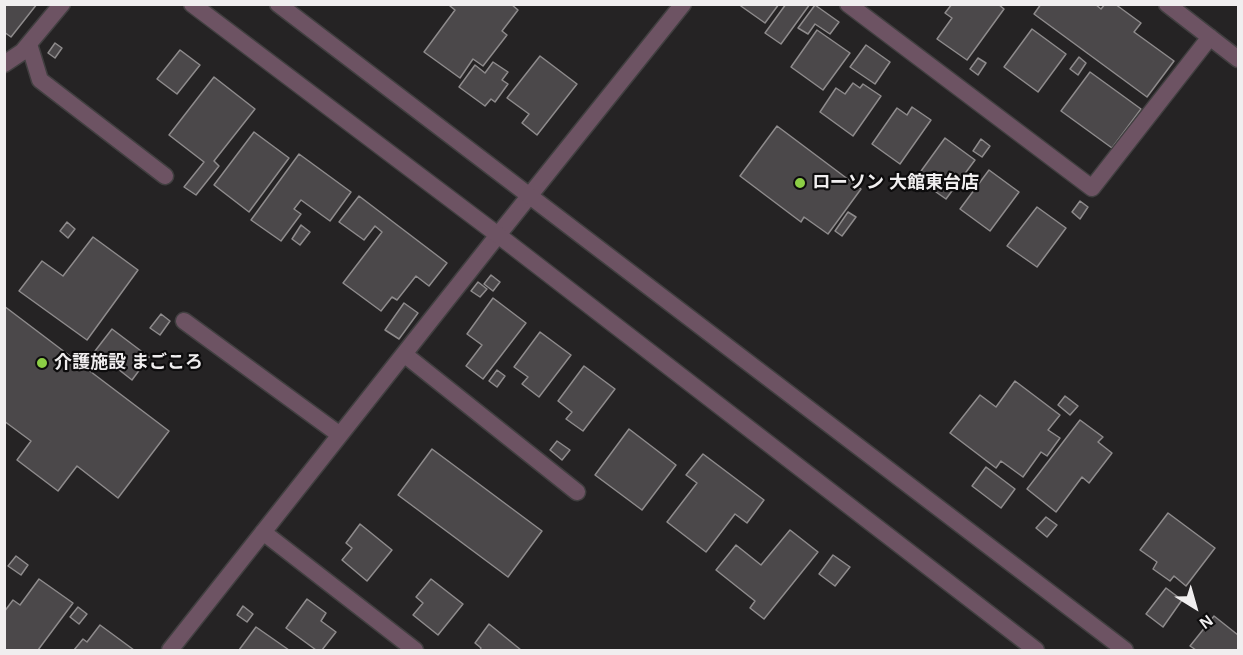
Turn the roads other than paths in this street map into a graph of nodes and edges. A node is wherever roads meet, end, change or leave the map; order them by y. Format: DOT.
graph roads {
  1 [pos="62,4"];
  2 [pos="192,4"];
  3 [pos="278,4"];
  4 [pos="683,4"];
  5 [pos="848,4"];
  6 [pos="1167,4"];
  7 [pos="1210,37"];
  8 [pos="29,44"];
  9 [pos="1239,59"];
  10 [pos="4,64"];
  11 [pos="165,176"];
  12 [pos="529,196"];
  13 [pos="498,235"];
  14 [pos="184,321"];
  15 [pos="404,354"];
  16 [pos="340,435"];
  17 [pos="577,492"];
  18 [pos="263,532"];
  19 [pos="170,651"];
  20 [pos="415,651"];
  21 [pos="1036,651"];
  22 [pos="1125,651"];
  1 -- 8 [label="street"];
  2 -- 13 [label="street"];
  3 -- 12 [label="street"];
  4 -- 12 [label="street"];
  5 -- 7 [label="street"];
  6 -- 7 [label="street"];
  7 -- 9 [label="street"];
  8 -- 10 [label="street"];
  8 -- 11 [label="street"];
  12 -- 13 [label="street"];
  12 -- 22 [label="street"];
  13 -- 15 [label="street"];
  13 -- 21 [label="street"];
  14 -- 16 [label="street"];
  15 -- 16 [label="street"];
  15 -- 17 [label="street"];
  16 -- 18 [label="street"];
  18 -- 19 [label="street"];
  18 -- 20 [label="street"];
}
